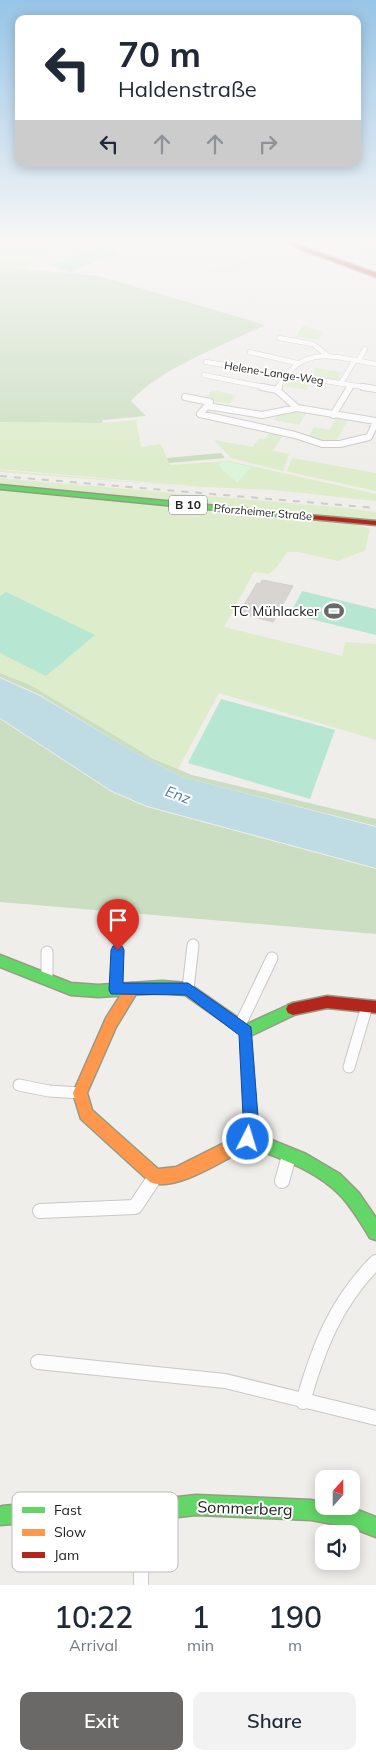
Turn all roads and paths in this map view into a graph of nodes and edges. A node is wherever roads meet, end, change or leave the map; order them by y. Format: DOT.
graph roads {
  1 [pos="279,338"];
  2 [pos="366,349"];
  3 [pos="250,352"];
  4 [pos="328,356"];
  5 [pos="357,361"];
  6 [pos="206,362"];
  7 [pos="297,363"];
  8 [pos="376,364"];
  9 [pos="204,375"];
  10 [pos="287,375"];
  11 [pos="341,383"];
  12 [pos="351,385"];
  13 [pos="376,389"];
  14 [pos="277,390"];
  15 [pos="185,397"];
  16 [pos="207,406"];
  17 [pos="297,408"];
  18 [pos="334,415"];
  19 [pos="376,422"];
  20 [pos="0,487"];
  21 [pos="376,523"];
  22 [pos="193,945"];
  23 [pos="118,950"];
  24 [pos="47,952"];
  25 [pos="272,958"];
  26 [pos="0,961"];
  27 [pos="46,978"];
  28 [pos="132,989"];
  29 [pos="188,989"];
  30 [pos="116,990"];
  31 [pos="371,1007"];
  32 [pos="243,1029"];
  33 [pos="349,1067"];
  34 [pos="19,1085"];
  35 [pos="80,1094"];
  36 [pos="248,1139"];
  37 [pos="290,1154"];
  38 [pos="155,1177"];
  39 [pos="282,1181"];
  40 [pos="40,1211"];
  41 [pos="376,1232"];
  42 [pos="376,1262"];
  43 [pos="38,1362"];
  44 [pos="303,1402"];
  45 [pos="376,1418"];
  46 [pos="178,1507"];
  47 [pos="12,1515"];
  48 [pos="2,1516"];
  49 [pos="376,1527"];
  50 [pos="141,1572"];
  51 [pos="141,1585"];
  1 -- 4 [label="street"];
  2 -- 5 [label="street, Helene-Lange-Weg"];
  3 -- 7 [label="street"];
  4 -- 5 [label="street"];
  4 -- 7 [label="street"];
  5 -- 8 [label="street"];
  5 -- 11 [label="street, Helene-Lange-Weg"];
  6 -- 10 [label="street, Helene-Lange-Weg"];
  7 -- 10 [label="street"];
  9 -- 14 [label="street"];
  10 -- 11 [label="street, Helene-Lange-Weg"];
  10 -- 14 [label="street"];
  11 -- 12 [label="street, Helene-Lange-Weg"];
  12 -- 13 [label="street, Helene-Lange-Weg"];
  12 -- 18 [label="street"];
  14 -- 17 [label="street"];
  15 -- 16 [label="street"];
  16 -- 17 [label="street"];
  16 -- 19 [label="street"];
  17 -- 18 [label="street"];
  18 -- 19 [label="street"];
  20 -- 21 [label="street, Pforzheimer Straße / B 10"];
  22 -- 29 [label="street"];
  23 -- 30 [label="street"];
  24 -- 27 [label="street"];
  25 -- 32 [label="street"];
  26 -- 27 [label="street"];
  27 -- 30 [label="street"];
  28 -- 29 [label="street"];
  28 -- 30 [label="street"];
  28 -- 35 [label="street"];
  29 -- 32 [label="street"];
  31 -- 32 [label="street"];
  31 -- 33 [label="street"];
  32 -- 36 [label="street"];
  34 -- 35 [label="street"];
  35 -- 38 [label="street"];
  36 -- 37 [label="street"];
  36 -- 38 [label="street"];
  37 -- 39 [label="street"];
  37 -- 41 [label="street"];
  38 -- 40 [label="street"];
  42 -- 44 [label="street"];
  43 -- 44 [label="street"];
  44 -- 45 [label="street"];
  46 -- 49 [label="street, Sommerberg"];
  47 -- 48 [label="street, Sommerberg"];
  50 -- 51 [label="street"];
}
